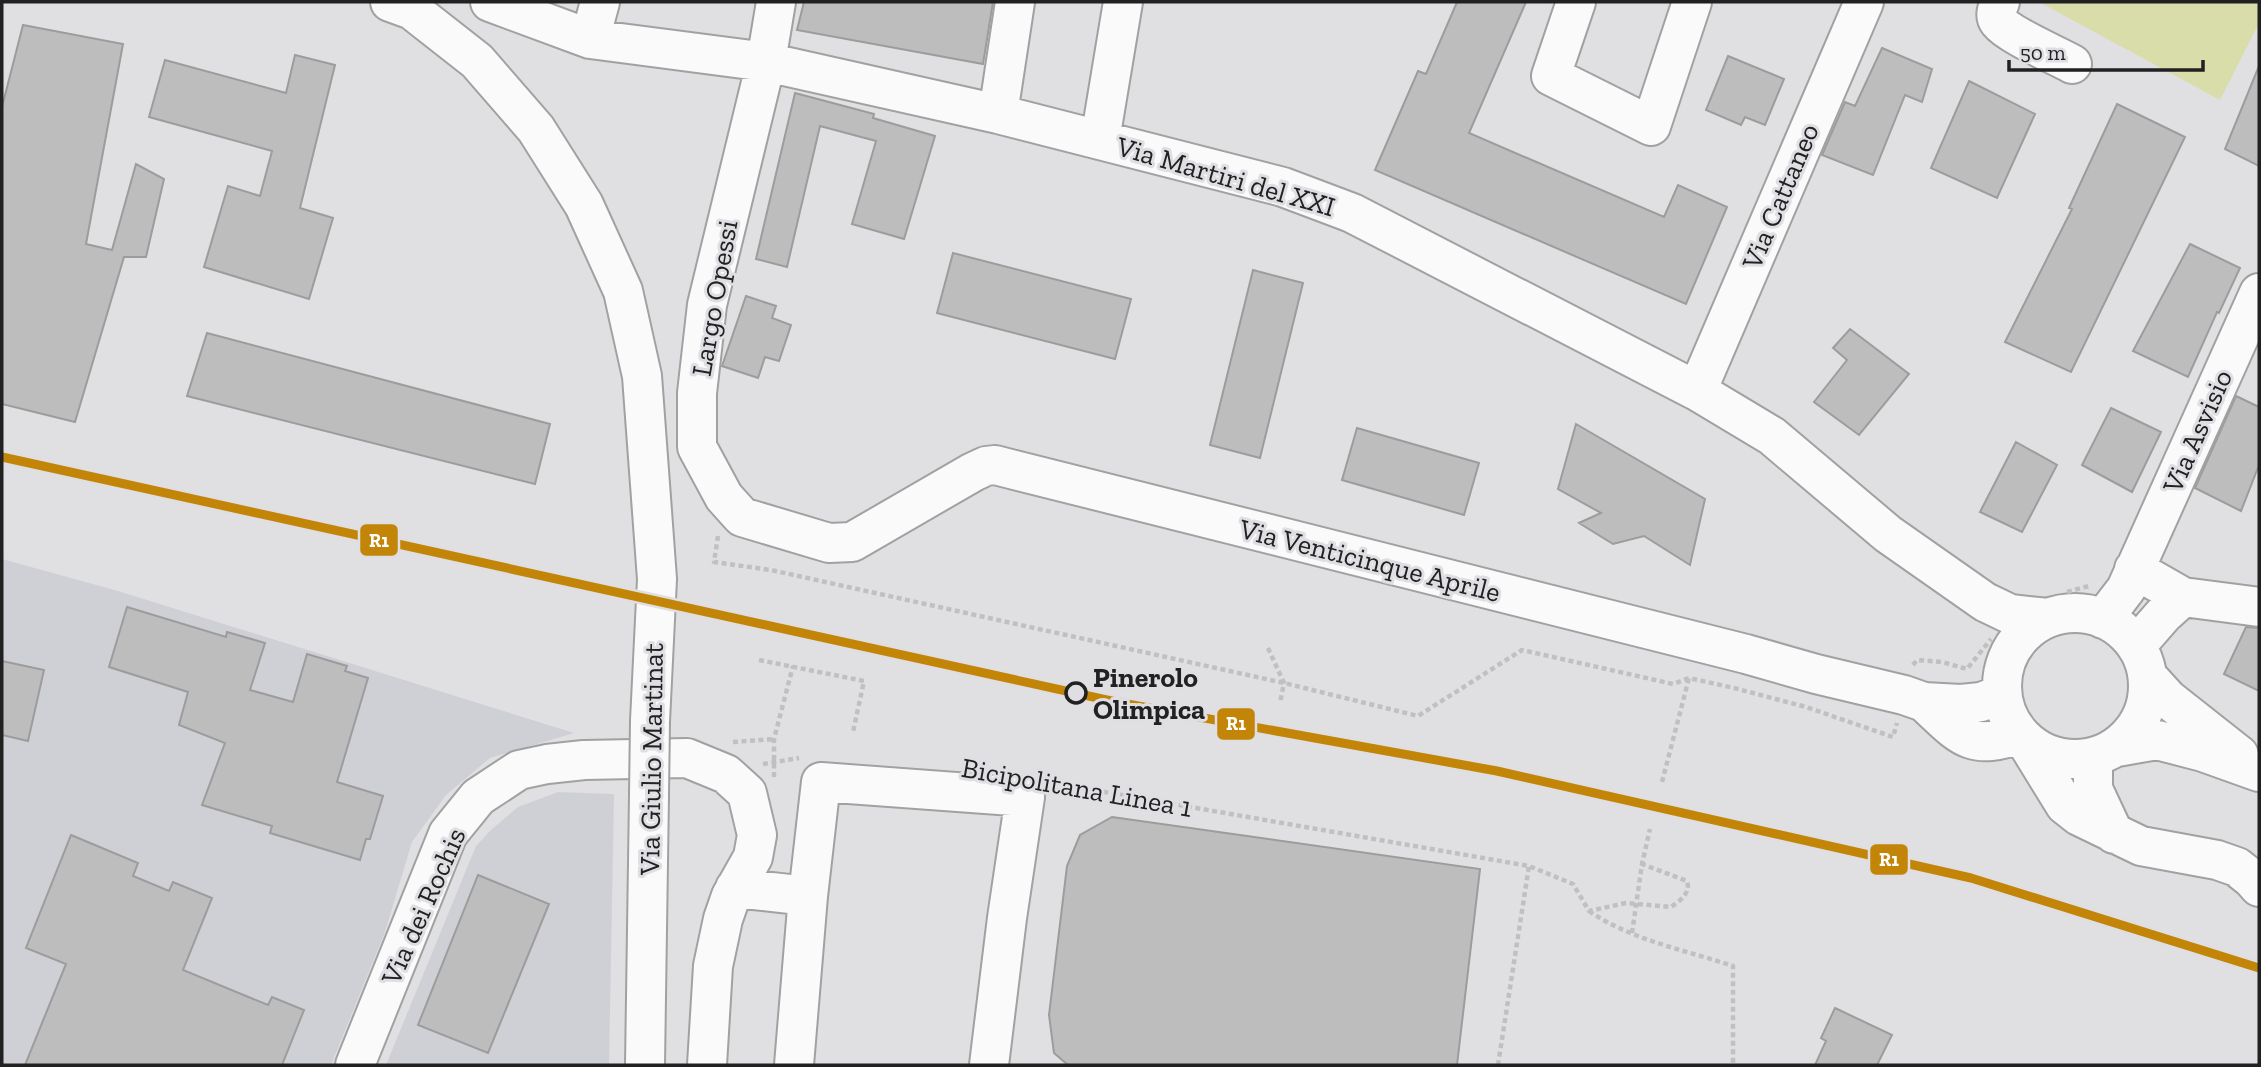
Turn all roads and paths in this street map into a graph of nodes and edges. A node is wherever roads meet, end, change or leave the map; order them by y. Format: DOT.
graph roads {
  1 [pos="390,2"];
  2 [pos="490,2"];
  3 [pos="600,2"];
  4 [pos="776,2"];
  5 [pos="1016,2"];
  6 [pos="1123,2"];
  7 [pos="1576,2"];
  8 [pos="1692,2"];
  9 [pos="1858,2"];
  10 [pos="2000,2"];
  11 [pos="590,40"];
  12 [pos="766,62"];
  13 [pos="2072,64"];
  14 [pos="999,114"];
  15 [pos="1100,139"];
  16 [pos="2259,293"];
  17 [pos="1697,391"];
  18 [pos="829,543"];
  19 [pos="771,570"];
  20 [pos="2121,592"];
  21 [pos="2183,597"];
  22 [pos="2054,606"];
  23 [pos="2259,607"];
  24 [pos="2001,626"];
  25 [pos="1268,648"];
  26 [pos="759,660"];
  27 [pos="2142,661"];
  28 [pos="793,666"];
  29 [pos="1689,678"];
  30 [pos="1284,683"];
  31 [pos="2002,690"];
  32 [pos="1914,698"];
  33 [pos="1280,703"];
  34 [pos="853,732"];
  35 [pos="2022,737"];
  36 [pos="2105,752"];
  37 [pos="811,756"];
  38 [pos="724,759"];
  39 [pos="2259,771"];
  40 [pos="1662,782"];
  41 [pos="1051,783"];
  42 [pos="1650,829"];
  43 [pos="2114,834"];
  44 [pos="1642,864"];
  45 [pos="1529,866"];
  46 [pos="2259,887"];
  47 [pos="736,888"];
  48 [pos="808,896"];
  49 [pos="1637,904"];
  50 [pos="1589,911"];
  51 [pos="1632,933"];
  52 [pos="355,1065"];
  53 [pos="645,1065"];
  54 [pos="707,1065"];
  55 [pos="794,1065"];
  56 [pos="989,1065"];
  57 [pos="1498,1065"];
  58 [pos="1733,1065"];
  1 -- 53 [label="street, Via Giulio Martinat, bridge"];
  2 -- 11 [label="street, Via Martiri del XXI"];
  3 -- 11 [label="street"];
  4 -- 12 [label="street, Largo Opessi"];
  5 -- 14 [label="street"];
  6 -- 15 [label="street"];
  7 -- 8 [label="street"];
  9 -- 17 [label="street, Via Cattaneo"];
  10 -- 13 [label="street"];
  11 -- 12 [label="street, Via Martiri del XXI"];
  12 -- 14 [label="street, Via Martiri del XXI"];
  12 -- 18 [label="street, Largo Opessi"];
  14 -- 15 [label="street, Via Martiri del XXI"];
  15 -- 17 [label="street, Via Martiri del XXI"];
  16 -- 20 [label="street, Via Asvisio"];
  17 -- 24 [label="street, Via Martiri del XXI"];
  18 -- 32 [label="street, Via Venticinque Aprile"];
  19 -- 30 [label="path"];
  20 -- 21 [label="street"];
  20 -- 22 [label="street"];
  20 -- 22 [label="path"];
  20 -- 27 [label="street"];
  21 -- 23 [label="street"];
  21 -- 27 [label="street"];
  22 -- 24 [label="street"];
  22 -- 31 [label="street"];
  24 -- 31 [label="street"];
  24 -- 32 [label="path"];
  25 -- 30 [label="path"];
  26 -- 28 [label="path"];
  27 -- 36 [label="street"];
  27 -- 39 [label="street"];
  28 -- 34 [label="path"];
  28 -- 38 [label="path"];
  29 -- 30 [label="path"];
  29 -- 32 [label="path"];
  29 -- 40 [label="path"];
  30 -- 33 [label="path"];
  31 -- 32 [label="street, Via Venticinque Aprile"];
  31 -- 35 [label="street"];
  32 -- 35 [label="street"];
  35 -- 36 [label="street"];
  35 -- 43 [label="street"];
  36 -- 39 [label="street"];
  36 -- 43 [label="street"];
  37 -- 38 [label="path"];
  38 -- 47 [label="street"];
  38 -- 52 [label="street, Via dei Rochis"];
  41 -- 45 [label="path, Bicipolitana Linea 1"];
  42 -- 44 [label="path"];
  43 -- 46 [label="street"];
  44 -- 49 [label="path"];
  44 -- 49 [label="path"];
  45 -- 50 [label="path, Bicipolitana Linea 1"];
  45 -- 57 [label="path"];
  47 -- 48 [label="street"];
  47 -- 54 [label="street"];
  48 -- 55 [label="street"];
  48 -- 56 [label="street"];
  49 -- 50 [label="path"];
  49 -- 51 [label="path"];
  50 -- 51 [label="path"];
  51 -- 58 [label="path"];
}
